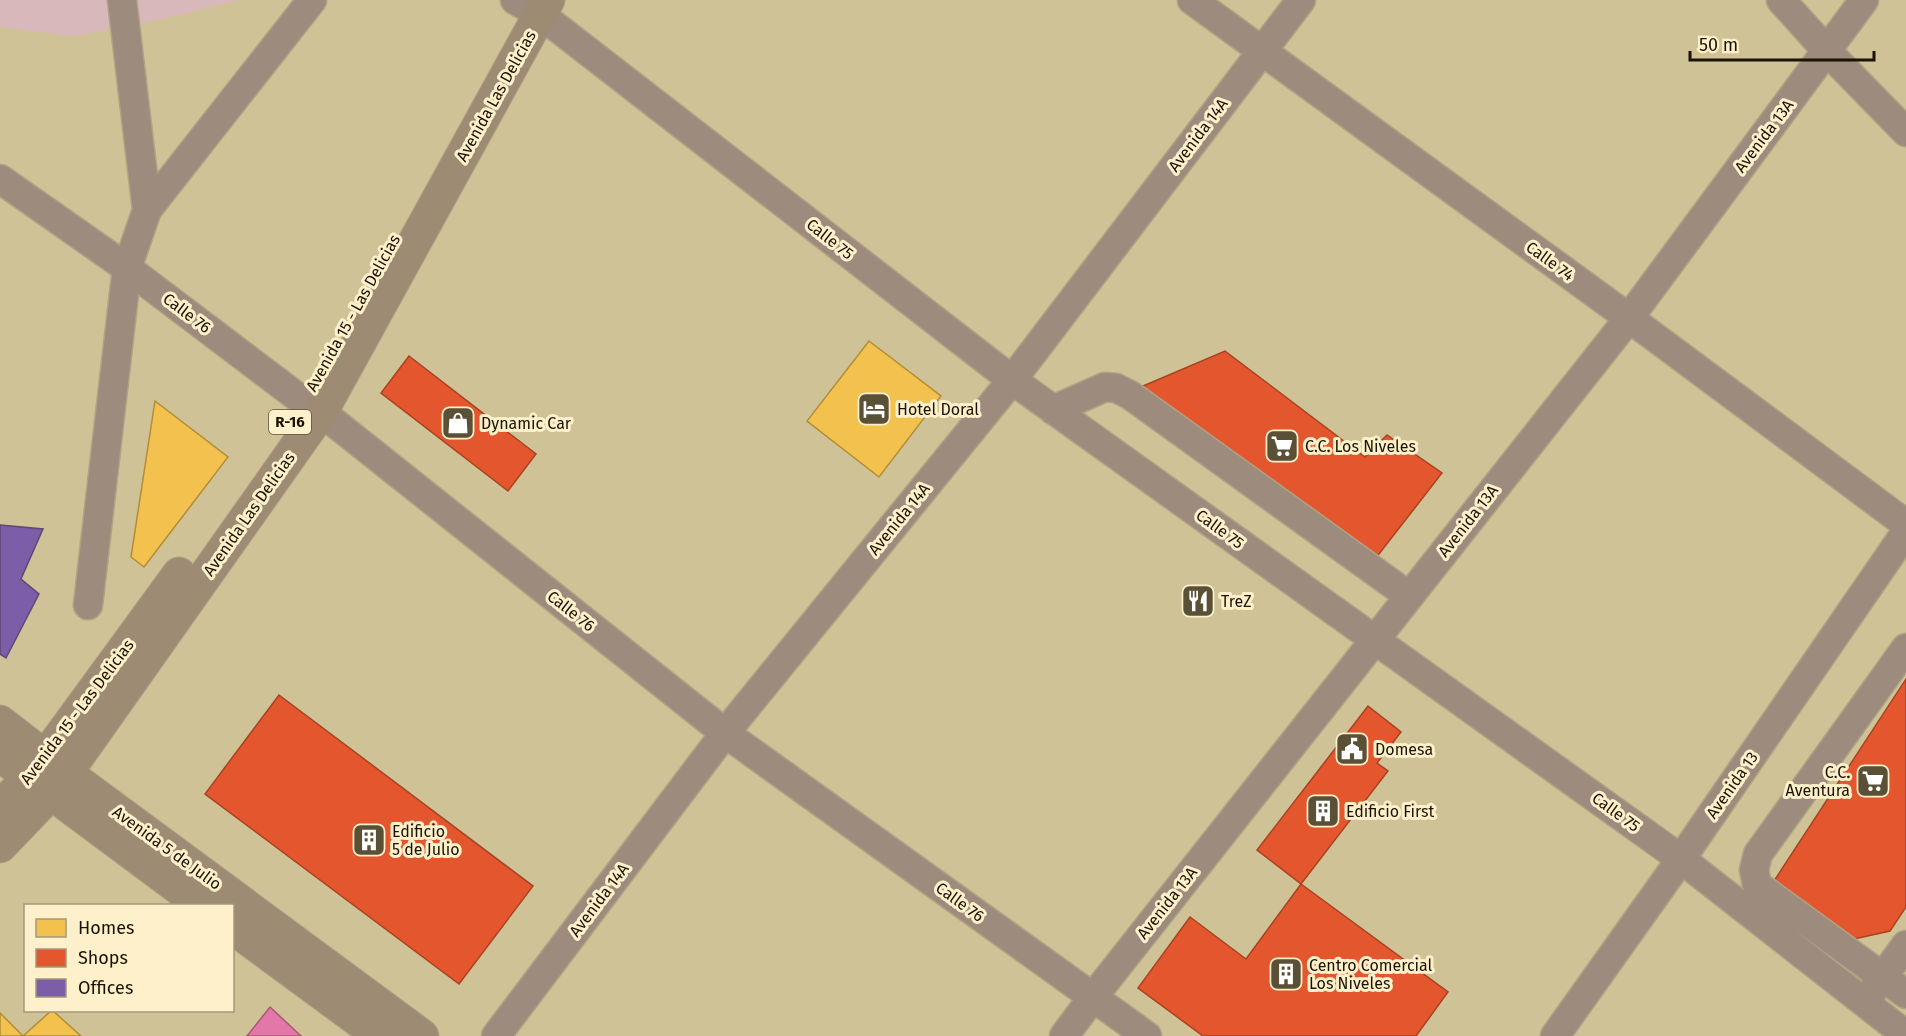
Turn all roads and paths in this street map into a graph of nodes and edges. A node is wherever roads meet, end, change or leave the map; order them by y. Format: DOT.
graph roads {
  1 [pos="122,0"];
  2 [pos="312,0"];
  3 [pos="1192,0"];
  4 [pos="1301,0"];
  5 [pos="1780,0"];
  6 [pos="1864,0"];
  7 [pos="530,4"];
  8 [pos="1261,51"];
  9 [pos="1827,51"];
  10 [pos="1906,132"];
  11 [pos="0,179"];
  12 [pos="147,210"];
  13 [pos="127,268"];
  14 [pos="1629,318"];
  15 [pos="1012,380"];
  16 [pos="312,407"];
  17 [pos="1053,410"];
  18 [pos="1906,524"];
  19 [pos="1906,532"];
  20 [pos="1409,596"];
  21 [pos="88,604"];
  22 [pos="1375,640"];
  23 [pos="1906,648"];
  24 [pos="0,722"];
  25 [pos="725,733"];
  26 [pos="0,755"];
  27 [pos="48,776"];
  28 [pos="0,806"];
  29 [pos="0,846"];
  30 [pos="1681,859"];
  31 [pos="201,904"];
  32 [pos="232,904"];
  33 [pos="234,905"];
  34 [pos="234,928"];
  35 [pos="1906,945"];
  36 [pos="1882,977"];
  37 [pos="1906,994"];
  38 [pos="1093,996"];
  39 [pos="1864,1002"];
  40 [pos="1906,1035"];
  41 [pos="380,1036"];
  42 [pos="422,1036"];
  43 [pos="496,1036"];
  44 [pos="1064,1036"];
  45 [pos="1148,1036"];
  46 [pos="1555,1036"];
  1 -- 12 [label="street"];
  2 -- 12 [label="street"];
  3 -- 8 [label="street, Calle 74"];
  4 -- 8 [label="street, Avenida 14A"];
  5 -- 9 [label="street"];
  6 -- 9 [label="street, Avenida 13A"];
  7 -- 15 [label="street, Calle 75"];
  7 -- 16 [label="main road, Avenida Las Delicias / R-16"];
  8 -- 14 [label="street, Calle 74"];
  8 -- 15 [label="street, Avenida 14A"];
  9 -- 10 [label="street"];
  9 -- 14 [label="street, Avenida 13A"];
  11 -- 13 [label="street, Calle 76"];
  12 -- 13 [label="street"];
  13 -- 16 [label="street, Calle 76"];
  13 -- 21 [label="street"];
  14 -- 18 [label="street, Calle 74"];
  14 -- 20 [label="street, Avenida 13A"];
  15 -- 17 [label="street, Calle 75"];
  15 -- 25 [label="street, Avenida 14A"];
  16 -- 25 [label="street, Calle 76"];
  16 -- 27 [label="main road, Avenida Las Delicias / R-16"];
  17 -- 20 [label="street"];
  17 -- 22 [label="street, Calle 75"];
  19 -- 30 [label="street, Avenida 13"];
  20 -- 22 [label="street, Avenida 13A"];
  22 -- 30 [label="street, Calle 75"];
  22 -- 38 [label="street, Avenida 13A"];
  23 -- 36 [label="street"];
  24 -- 27 [label="main road, Avenida 5 de Julio"];
  25 -- 38 [label="street, Calle 76"];
  25 -- 43 [label="street, Avenida 14A"];
  26 -- 27 [label="main road, Avenida 5 de Julio"];
  27 -- 28 [label="main road, Avenida 15 - Las Delicias / R-16"];
  27 -- 29 [label="main road, Avenida Las Delicias / R-16"];
  27 -- 31 [label="main road, Avenida 5 de Julio"];
  27 -- 32 [label="main road, Avenida 5 de Julio"];
  30 -- 39 [label="street, Calle 75"];
  30 -- 46 [label="street, Avenida 13"];
  33 -- 42 [label="main road, Avenida 5 de Julio"];
  34 -- 41 [label="main road"];
  35 -- 36 [label="street"];
  36 -- 37 [label="street"];
  36 -- 39 [label="street"];
  38 -- 44 [label="street, Avenida 13A"];
  38 -- 45 [label="street, Calle 76"];
  39 -- 40 [label="street, Calle 75"];
}
